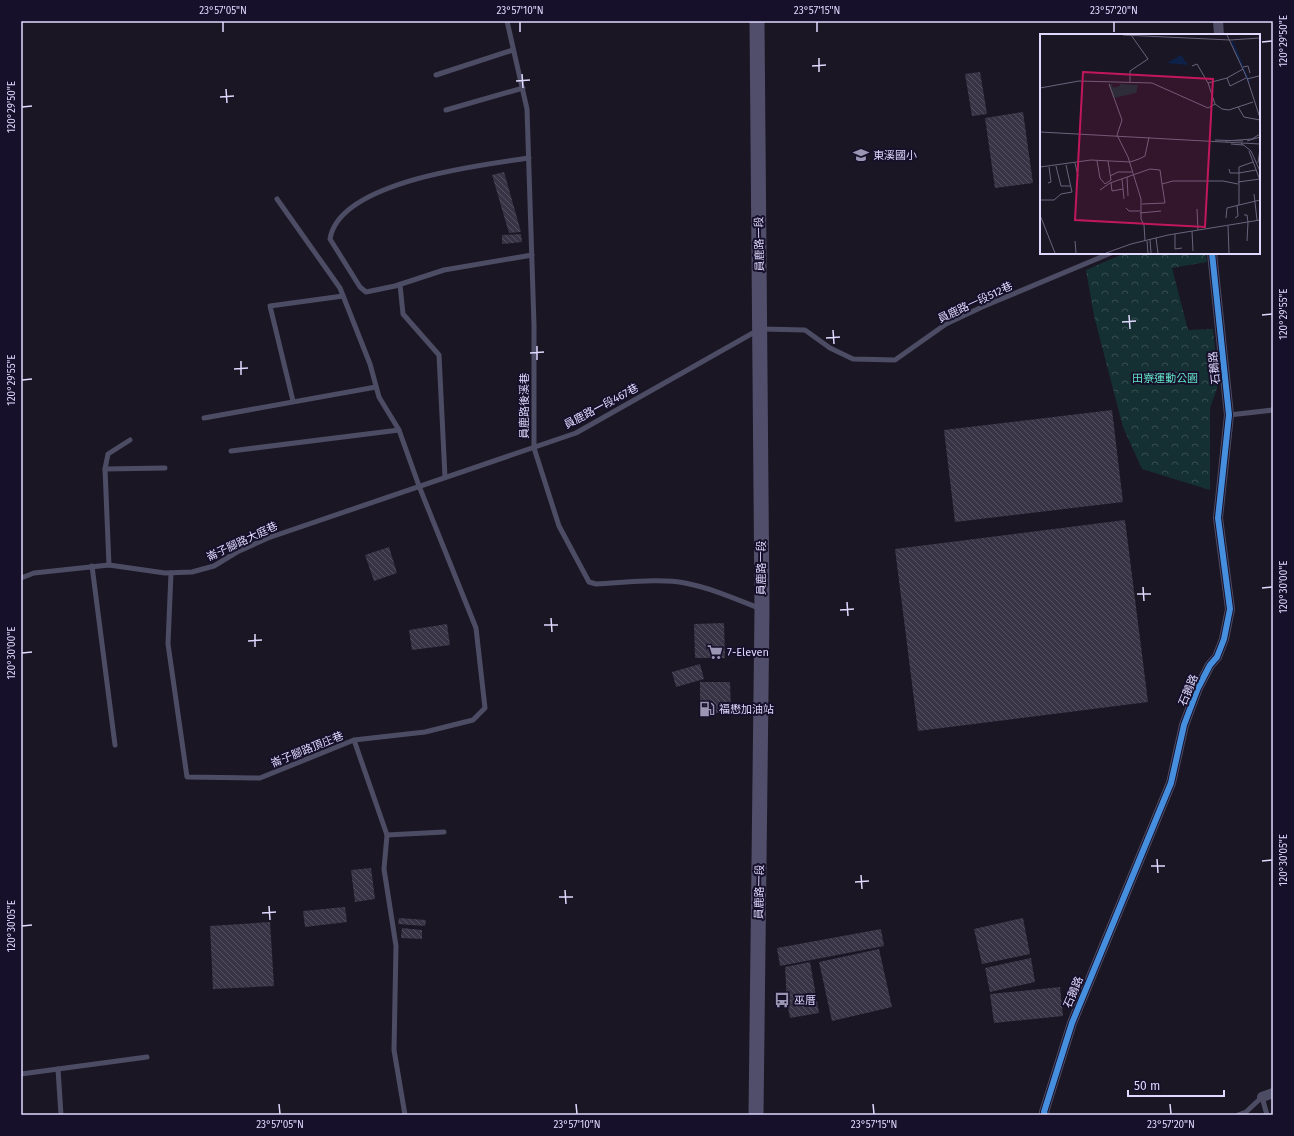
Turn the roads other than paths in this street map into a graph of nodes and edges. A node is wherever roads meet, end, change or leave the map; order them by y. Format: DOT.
graph roads {
  1 [pos="506,21"];
  2 [pos="757,21"];
  3 [pos="1218,21"];
  4 [pos="1219,34"];
  5 [pos="513,50"];
  6 [pos="436,75"];
  7 [pos="523,88"];
  8 [pos="446,110"];
  9 [pos="529,158"];
  10 [pos="277,199"];
  11 [pos="1109,254"];
  12 [pos="1212,254"];
  13 [pos="532,255"];
  14 [pos="400,285"];
  15 [pos="343,296"];
  16 [pos="760,329"];
  17 [pos="376,387"];
  18 [pos="293,401"];
  19 [pos="1273,410"];
  20 [pos="1229,415"];
  21 [pos="204,418"];
  22 [pos="399,430"];
  23 [pos="130,440"];
  24 [pos="534,448"];
  25 [pos="231,451"];
  26 [pos="165,468"];
  27 [pos="105,469"];
  28 [pos="445,477"];
  29 [pos="419,486"];
  30 [pos="109,565"];
  31 [pos="92,566"];
  32 [pos="171,573"];
  33 [pos="21,578"];
  34 [pos="762,609"];
  35 [pos="354,740"];
  36 [pos="115,745"];
  37 [pos="444,832"];
  38 [pos="387,835"];
  39 [pos="147,1057"];
  40 [pos="58,1069"];
  41 [pos="21,1074"];
  42 [pos="1273,1093"];
  43 [pos="1262,1097"];
  44 [pos="61,1115"];
  45 [pos="405,1115"];
  46 [pos="756,1115"];
  47 [pos="1045,1115"];
  48 [pos="1238,1115"];
  49 [pos="1267,1115"];
  1 -- 5 [label="lane, 員鹿路後溪巷"];
  2 -- 16 [label="main road, 員鹿路一段"];
  3 -- 4 [label="street"];
  5 -- 6 [label="lane"];
  5 -- 7 [label="lane, 員鹿路後溪巷"];
  7 -- 8 [label="lane"];
  7 -- 9 [label="lane, 員鹿路後溪巷"];
  9 -- 13 [label="lane, 員鹿路後溪巷"];
  9 -- 14 [label="lane"];
  10 -- 15 [label="lane"];
  11 -- 16 [label="lane, 員鹿路一段512巷"];
  12 -- 20 [label="street, 石鵝路"];
  13 -- 14 [label="lane"];
  13 -- 24 [label="lane, 員鹿路後溪巷"];
  14 -- 28 [label="lane"];
  15 -- 17 [label="lane"];
  15 -- 18 [label="lane"];
  16 -- 24 [label="lane, 員鹿路一段467巷"];
  16 -- 34 [label="main road, 員鹿路一段"];
  17 -- 18 [label="lane"];
  17 -- 22 [label="lane"];
  18 -- 21 [label="lane"];
  19 -- 20 [label="lane"];
  20 -- 47 [label="street, 石鵝路"];
  22 -- 25 [label="lane"];
  22 -- 29 [label="lane"];
  23 -- 27 [label="lane"];
  24 -- 28 [label="lane, 員鹿路一段467巷"];
  24 -- 34 [label="lane, 員鹿路後溪巷"];
  26 -- 27 [label="lane"];
  27 -- 30 [label="lane"];
  28 -- 29 [label="lane, 員鹿路一段467巷"];
  29 -- 32 [label="lane, 崙子腳路大庭巷"];
  29 -- 35 [label="lane"];
  30 -- 31 [label="lane, 崙子腳路大庭巷"];
  30 -- 32 [label="lane, 崙子腳路大庭巷"];
  31 -- 33 [label="lane, 崙子腳路大庭巷"];
  31 -- 36 [label="lane"];
  32 -- 35 [label="lane, 崙子腳路頂庄巷"];
  34 -- 46 [label="main road, 員鹿路一段"];
  35 -- 38 [label="lane, 崙子腳路頂庄巷"];
  37 -- 38 [label="lane"];
  38 -- 45 [label="lane, 崙子腳路頂庄巷"];
  39 -- 40 [label="lane"];
  40 -- 41 [label="lane"];
  40 -- 44 [label="lane"];
  42 -- 43 [label="street"];
  43 -- 48 [label="lane"];
  43 -- 49 [label="lane"];
}
